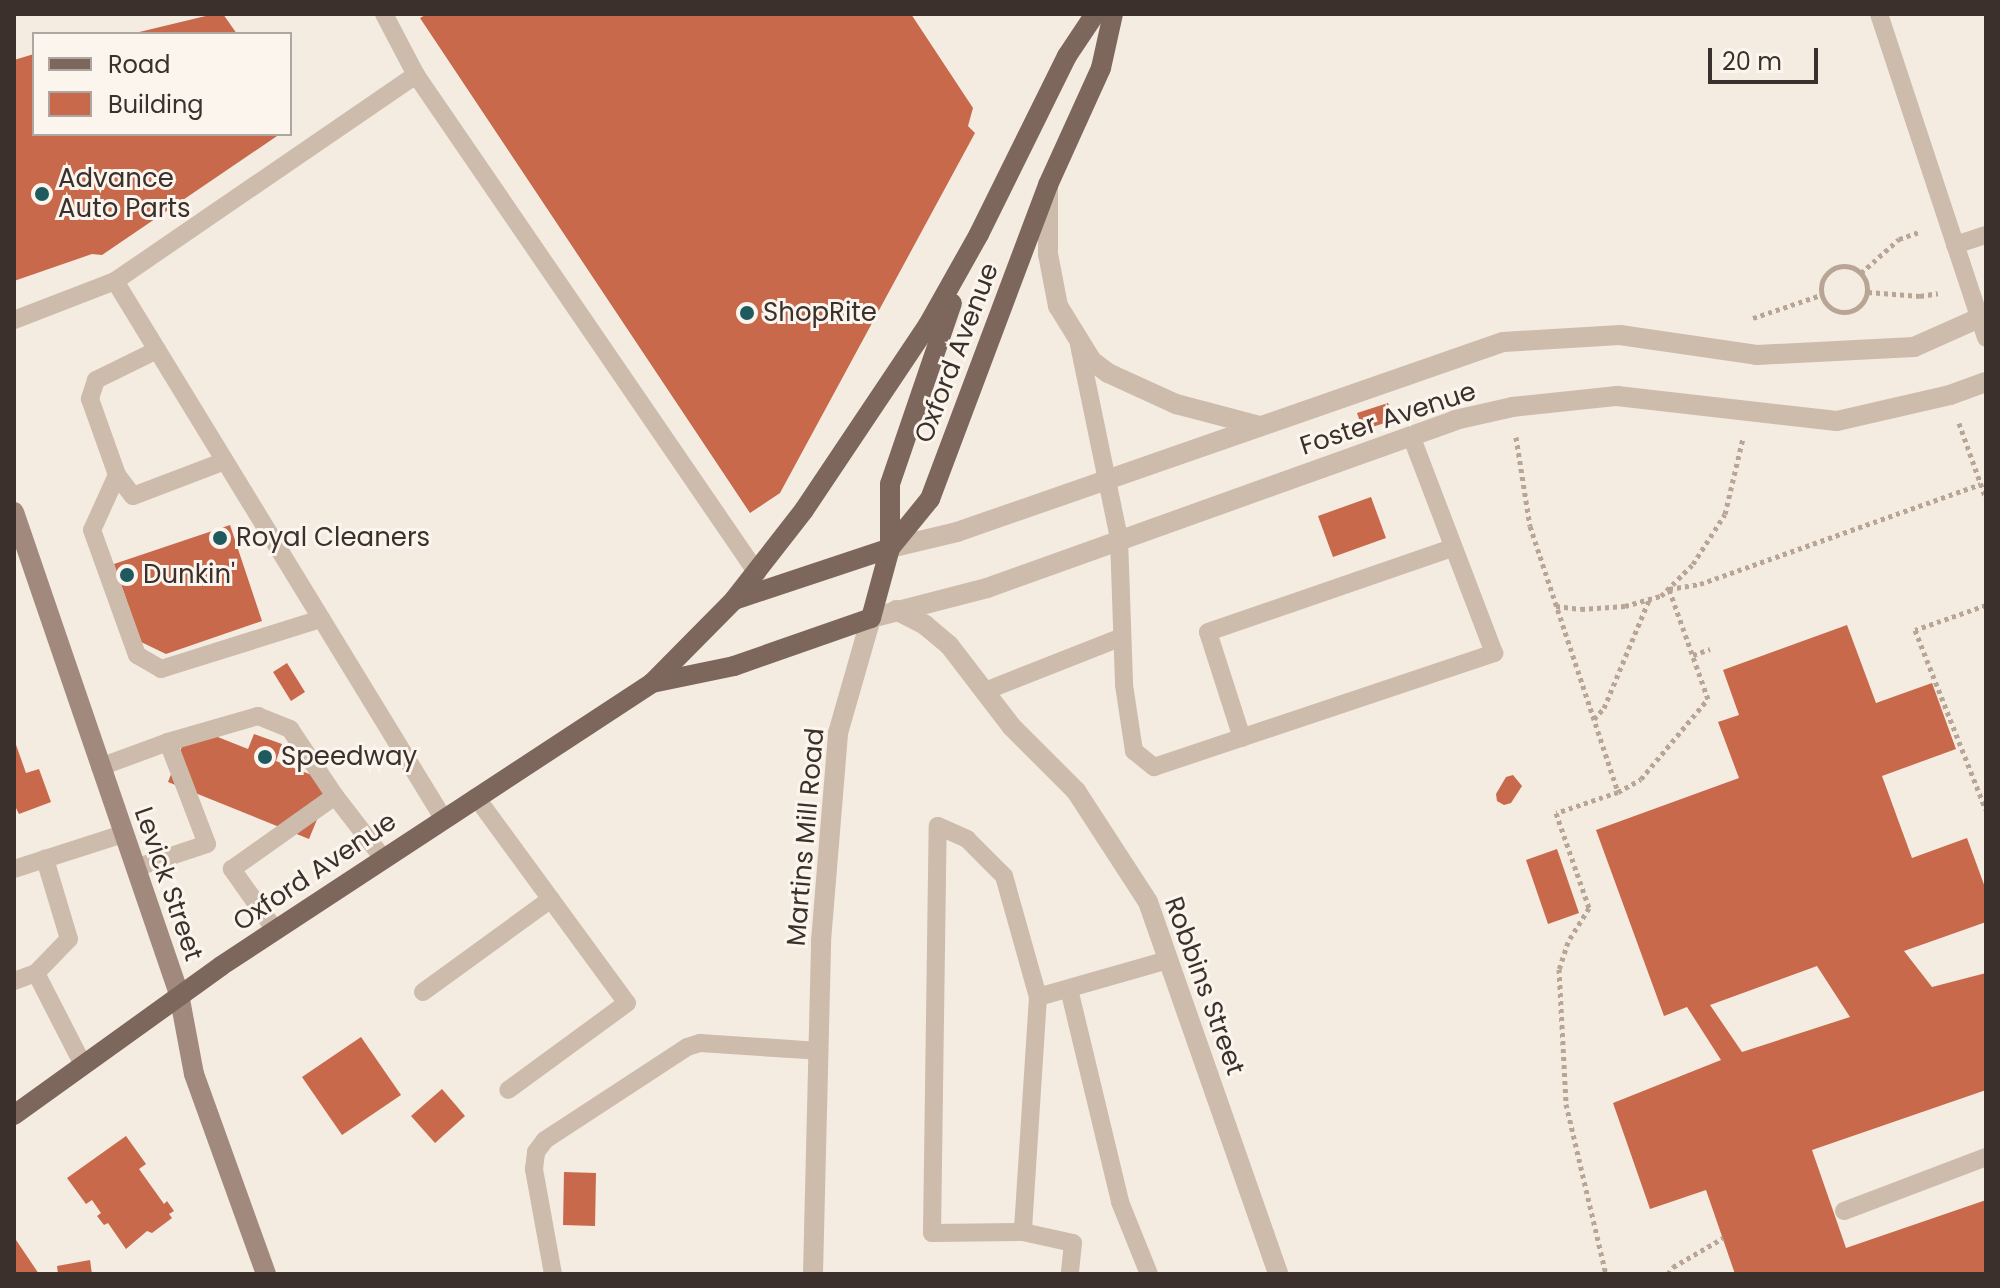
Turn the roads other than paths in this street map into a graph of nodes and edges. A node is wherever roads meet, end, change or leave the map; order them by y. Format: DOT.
graph roads {
  1 [pos="384,14"];
  2 [pos="1095,14"];
  3 [pos="1113,14"];
  4 [pos="1879,14"];
  5 [pos="416,75"];
  6 [pos="1048,185"];
  7 [pos="979,234"];
  8 [pos="1986,235"];
  9 [pos="1955,245"];
  10 [pos="115,281"];
  11 [pos="1979,318"];
  12 [pos="14,320"];
  13 [pos="1986,338"];
  14 [pos="1079,345"];
  15 [pos="157,350"];
  16 [pos="1986,382"];
  17 [pos="1260,426"];
  18 [pos="1411,436"];
  19 [pos="225,461"];
  20 [pos="117,475"];
  21 [pos="1106,479"];
  22 [pos="14,512"];
  23 [pos="1119,539"];
  24 [pos="890,548"];
  25 [pos="1452,548"];
  26 [pos="757,573"];
  27 [pos="734,600"];
  28 [pos="896,610"];
  29 [pos="871,618"];
  30 [pos="321,619"];
  31 [pos="1122,637"];
  32 [pos="652,683"];
  33 [pos="985,691"];
  34 [pos="1242,738"];
  35 [pos="168,742"];
  36 [pos="100,767"];
  37 [pos="335,796"];
  38 [pos="476,797"];
  39 [pos="443,818"];
  40 [pos="123,834"];
  41 [pos="207,844"];
  42 [pos="383,858"];
  43 [pos="45,859"];
  44 [pos="135,868"];
  45 [pos="14,869"];
  46 [pos="232,869"];
  47 [pos="551,899"];
  48 [pos="275,930"];
  49 [pos="1168,960"];
  50 [pos="36,973"];
  51 [pos="14,981"];
  52 [pos="1069,989"];
  53 [pos="423,992"];
  54 [pos="179,994"];
  55 [pos="1038,997"];
  56 [pos="819,1051"];
  57 [pos="83,1065"];
  58 [pos="508,1090"];
  59 [pos="14,1115"];
  60 [pos="1986,1157"];
  61 [pos="1844,1211"];
  62 [pos="1023,1232"];
  63 [pos="266,1274"];
  64 [pos="553,1274"];
  65 [pos="813,1274"];
  66 [pos="1070,1274"];
  67 [pos="1149,1274"];
  68 [pos="1278,1274"];
  1 -- 5 [label="lane"];
  2 -- 7 [label="main road, Oxford Avenue"];
  3 -- 6 [label="main road, Oxford Avenue"];
  4 -- 9 [label="lane"];
  5 -- 10 [label="lane"];
  5 -- 26 [label="lane"];
  6 -- 14 [label="street"];
  6 -- 24 [label="main road, Oxford Avenue"];
  7 -- 24 [label="main road, Martins Mill Road"];
  7 -- 26 [label="main road, Oxford Avenue"];
  8 -- 9 [label="lane"];
  9 -- 11 [label="lane"];
  10 -- 12 [label="lane"];
  10 -- 15 [label="lane"];
  11 -- 13 [label="lane"];
  11 -- 17 [label="street, Foster Avenue"];
  14 -- 17 [label="street"];
  14 -- 21 [label="lane"];
  15 -- 19 [label="lane"];
  15 -- 20 [label="lane"];
  16 -- 18 [label="street, Foster Avenue"];
  17 -- 21 [label="street, Foster Avenue"];
  18 -- 23 [label="street, Foster Avenue"];
  18 -- 25 [label="lane"];
  19 -- 20 [label="lane"];
  19 -- 30 [label="lane"];
  20 -- 30 [label="lane"];
  21 -- 23 [label="lane"];
  21 -- 24 [label="street, Foster Avenue"];
  22 -- 36 [label="main road, Levick Street"];
  23 -- 28 [label="street, Foster Avenue"];
  23 -- 31 [label="lane"];
  24 -- 27 [label="main road, Oxford Avenue"];
  24 -- 29 [label="main road, Martins Mill Road"];
  25 -- 34 [label="lane"];
  25 -- 34 [label="lane"];
  26 -- 27 [label="main road, Oxford Avenue"];
  27 -- 32 [label="main road, Oxford Avenue"];
  28 -- 29 [label="street, Foster Avenue"];
  28 -- 33 [label="street, Robbins Street"];
  29 -- 32 [label="main road, Oxford Avenue"];
  29 -- 56 [label="street, Martins Mill Road"];
  30 -- 39 [label="lane"];
  31 -- 33 [label="lane"];
  31 -- 34 [label="lane"];
  32 -- 38 [label="main road, Oxford Avenue"];
  33 -- 49 [label="street, Robbins Street"];
  35 -- 36 [label="lane"];
  35 -- 37 [label="lane"];
  35 -- 41 [label="lane"];
  36 -- 40 [label="main road, Levick Street"];
  37 -- 42 [label="lane"];
  37 -- 46 [label="lane"];
  38 -- 39 [label="main road, Oxford Avenue"];
  38 -- 47 [label="lane"];
  39 -- 42 [label="main road, Oxford Avenue"];
  40 -- 43 [label="lane"];
  40 -- 44 [label="main road, Levick Street"];
  41 -- 44 [label="lane"];
  41 -- 46 [label="lane"];
  42 -- 48 [label="main road, Oxford Avenue"];
  43 -- 45 [label="lane"];
  43 -- 50 [label="lane"];
  44 -- 54 [label="main road, Levick Street"];
  46 -- 48 [label="lane"];
  47 -- 53 [label="lane"];
  47 -- 58 [label="lane"];
  48 -- 54 [label="main road, Oxford Avenue"];
  49 -- 52 [label="lane"];
  49 -- 68 [label="street, Robbins Street"];
  50 -- 51 [label="lane"];
  50 -- 57 [label="lane"];
  52 -- 55 [label="lane"];
  52 -- 67 [label="lane"];
  54 -- 57 [label="main road, Oxford Avenue"];
  54 -- 63 [label="main road, Levick Street"];
  55 -- 62 [label="lane"];
  55 -- 62 [label="lane"];
  56 -- 64 [label="lane"];
  56 -- 65 [label="street, Martins Mill Road"];
  57 -- 59 [label="main road, Oxford Avenue"];
  60 -- 61 [label="lane"];
  62 -- 66 [label="lane"];
}
